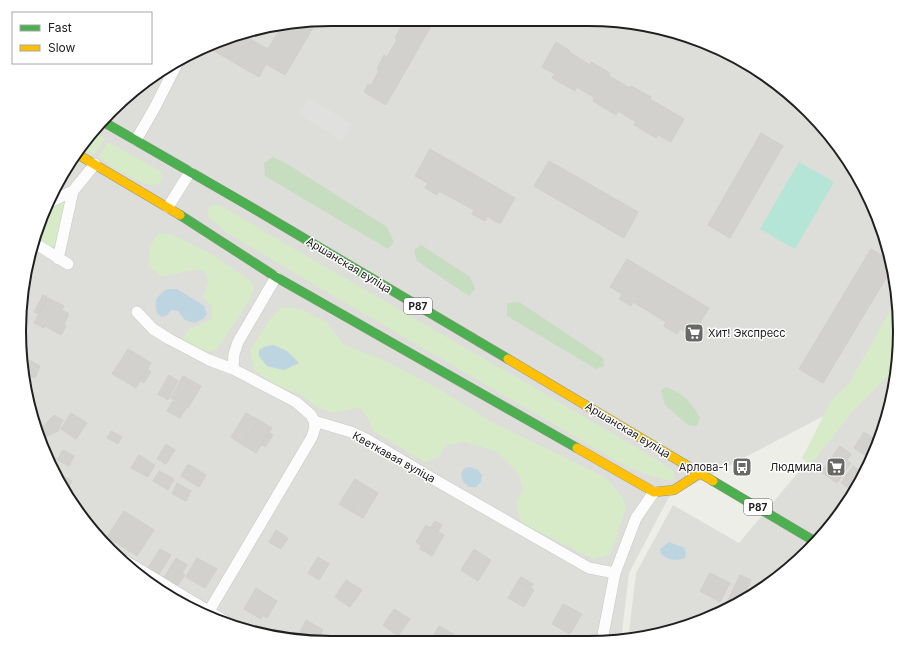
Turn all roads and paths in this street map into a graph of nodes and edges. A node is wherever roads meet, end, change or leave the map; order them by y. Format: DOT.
graph roads {
  1 [pos="174,69"];
  2 [pos="107,124"];
  3 [pos="136,140"];
  4 [pos="81,156"];
  5 [pos="95,164"];
  6 [pos="190,172"];
  7 [pos="74,191"];
  8 [pos="55,200"];
  9 [pos="168,207"];
  10 [pos="38,245"];
  11 [pos="276,277"];
  12 [pos="137,312"];
  13 [pos="233,369"];
  14 [pos="314,421"];
  15 [pos="700,473"];
  16 [pos="654,492"];
  17 [pos="811,539"];
  18 [pos="144,572"];
  19 [pos="615,573"];
  20 [pos="208,610"];
  21 [pos="209,611"];
  22 [pos="603,635"];
  1 -- 3 [label="street"];
  2 -- 3 [label="main road, Р87"];
  3 -- 6 [label="main road, Аршанская вуліца / Р87"];
  4 -- 5 [label="main road"];
  5 -- 7 [label="street"];
  5 -- 9 [label="main road"];
  6 -- 9 [label="street"];
  6 -- 15 [label="main road, Аршанская вуліца / Р87"];
  7 -- 8 [label="street"];
  7 -- 10 [label="street"];
  9 -- 11 [label="main road"];
  11 -- 13 [label="street"];
  11 -- 16 [label="main road"];
  12 -- 13 [label="street"];
  13 -- 14 [label="street"];
  14 -- 19 [label="street, Кветкавая вуліца"];
  14 -- 21 [label="street"];
  15 -- 16 [label="main road"];
  15 -- 17 [label="main road, Р87"];
  16 -- 19 [label="street"];
  18 -- 20 [label="street"];
  19 -- 22 [label="street"];
}
